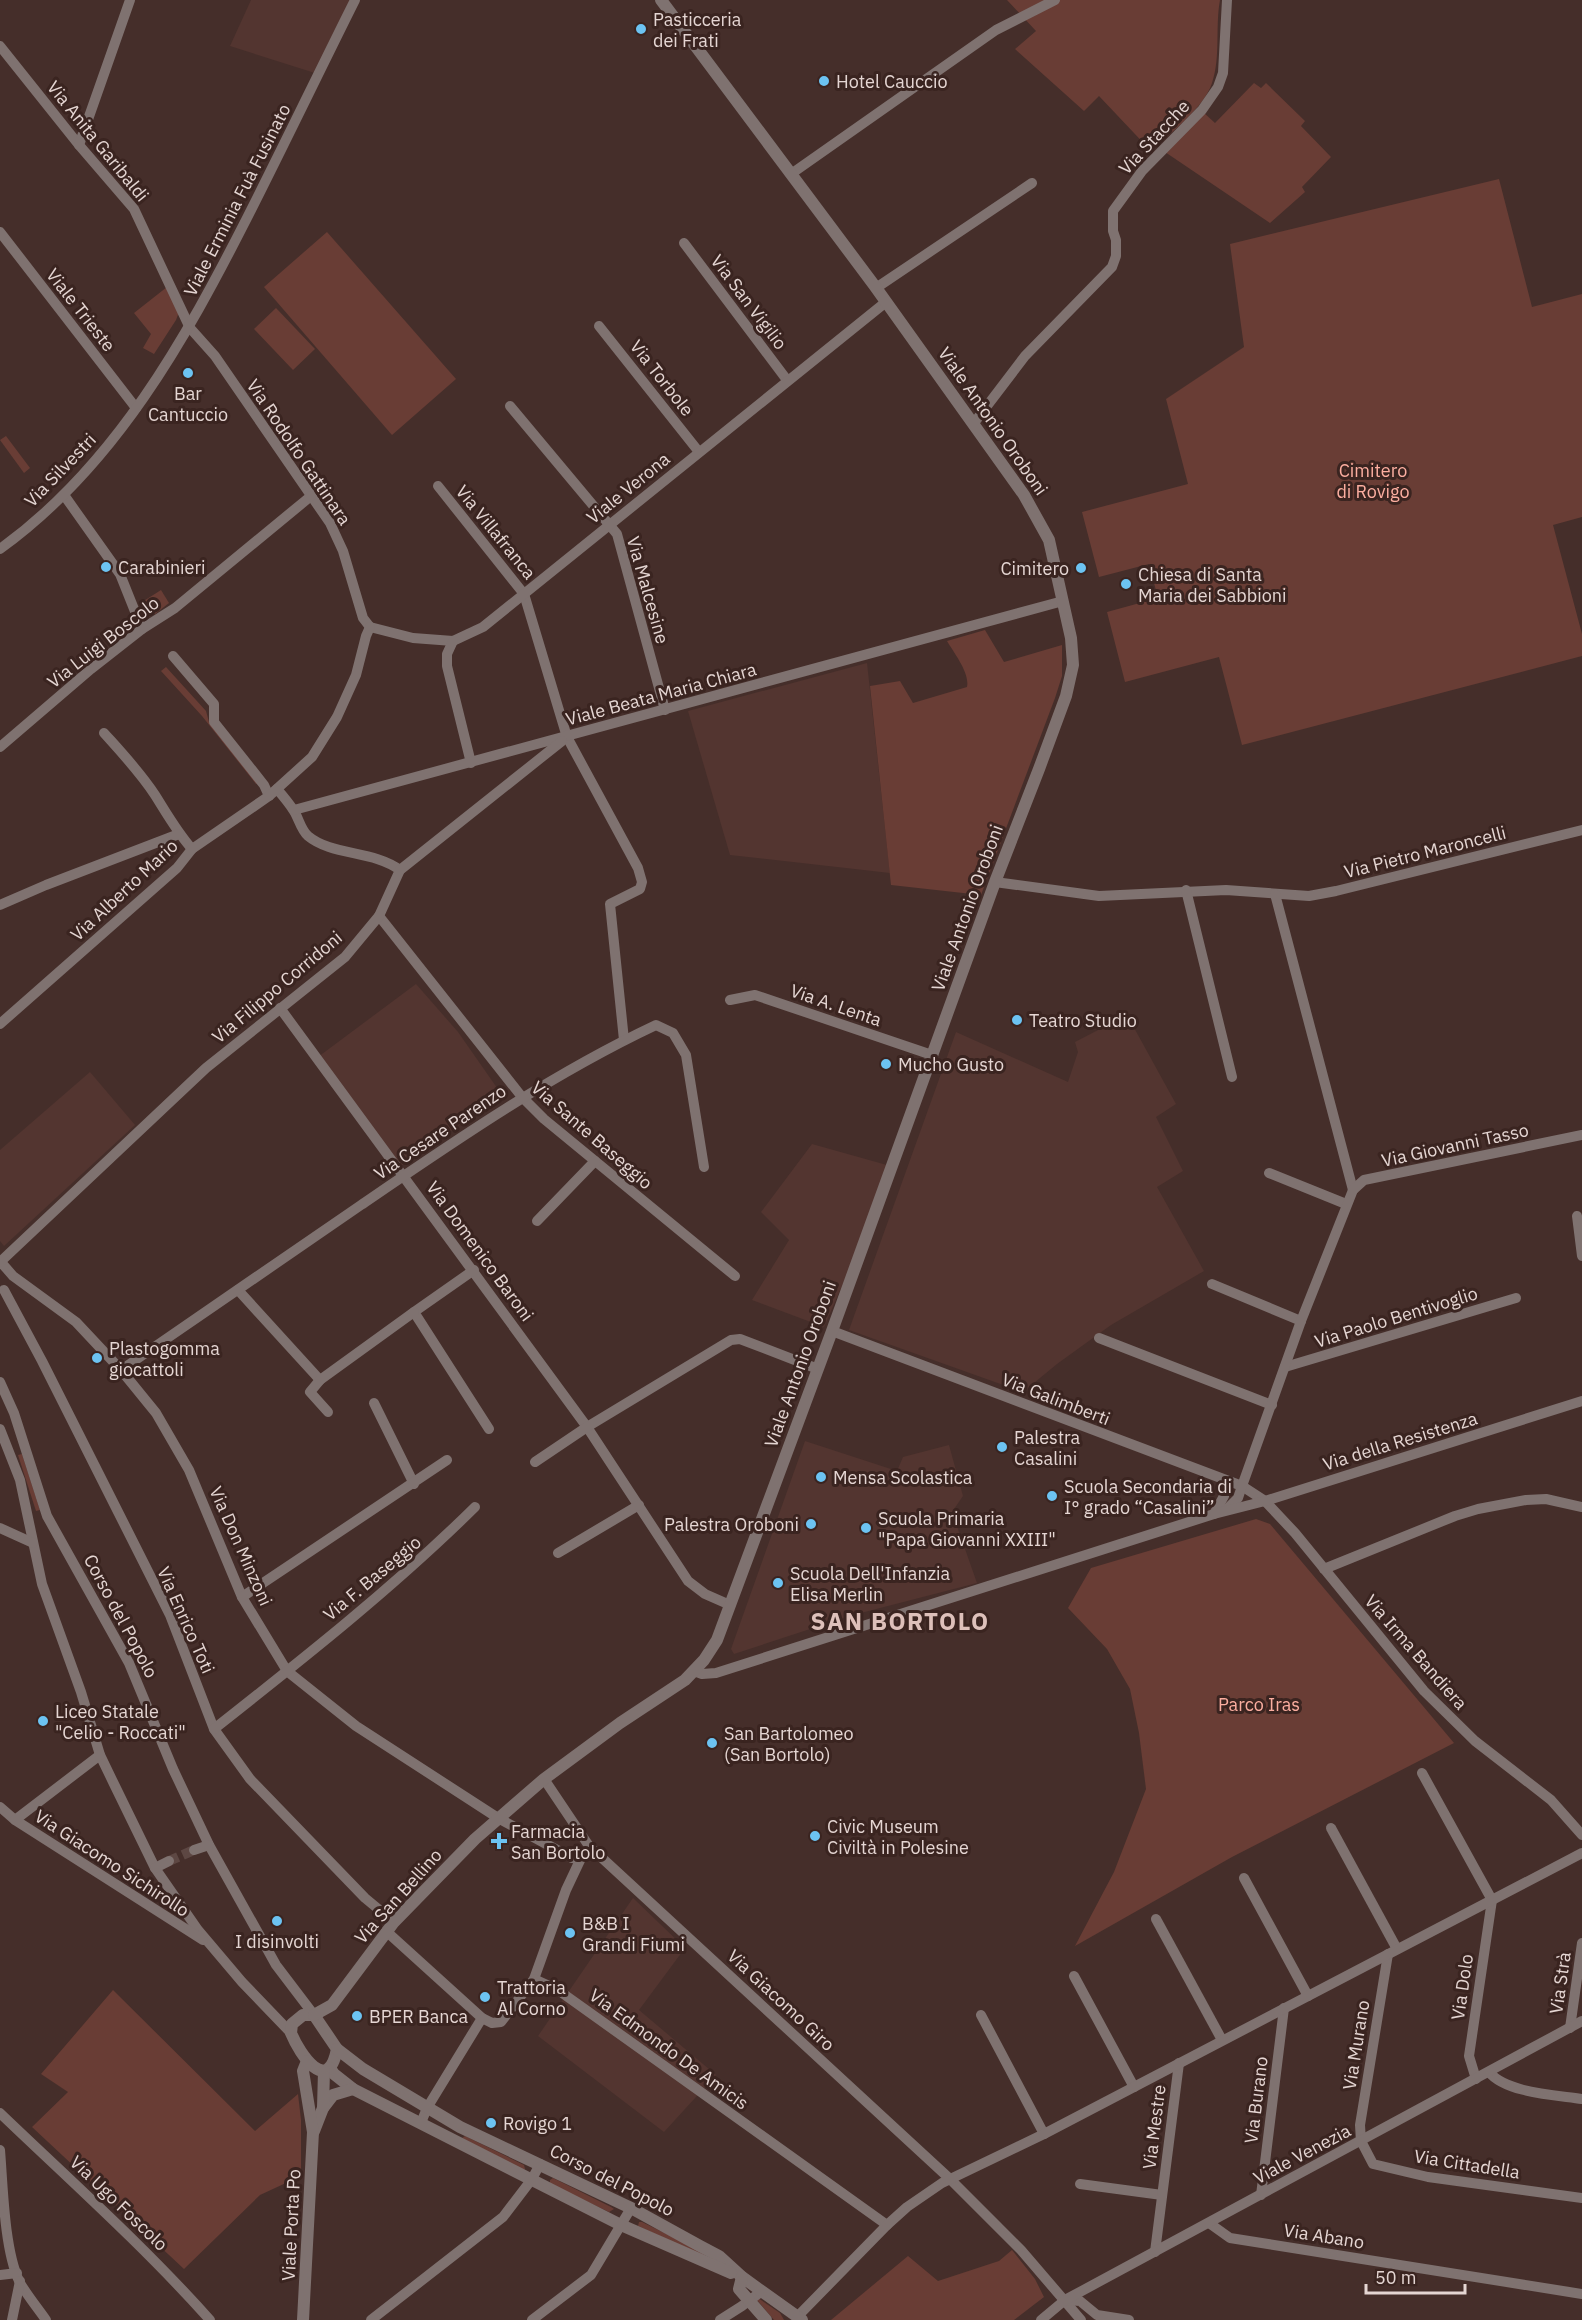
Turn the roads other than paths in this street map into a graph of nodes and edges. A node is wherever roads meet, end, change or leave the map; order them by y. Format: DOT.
graph roads {
  1 [pos="130,0"];
  2 [pos="355,0"];
  3 [pos="661,0"];
  4 [pos="1055,0"];
  5 [pos="1227,0"];
  6 [pos="0,46"];
  7 [pos="79,146"];
  8 [pos="791,174"];
  9 [pos="1032,183"];
  10 [pos="0,232"];
  11 [pos="684,243"];
  12 [pos="876,288"];
  13 [pos="886,302"];
  14 [pos="599,326"];
  15 [pos="190,328"];
  16 [pos="787,380"];
  17 [pos="510,406"];
  18 [pos="136,408"];
  19 [pos="974,423"];
  20 [pos="699,452"];
  21 [pos="438,486"];
  22 [pos="64,495"];
  23 [pos="311,496"];
  24 [pos="609,525"];
  25 [pos="0,549"];
  26 [pos="525,594"];
  27 [pos="1064,601"];
  28 [pos="370,627"];
  29 [pos="142,629"];
  30 [pos="453,641"];
  31 [pos="173,656"];
  32 [pos="665,710"];
  33 [pos="104,733"];
  34 [pos="567,737"];
  35 [pos="0,747"];
  36 [pos="471,763"];
  37 [pos="273,793"];
  38 [pos="294,810"];
  39 [pos="1582,830"];
  40 [pos="179,834"];
  41 [pos="192,849"];
  42 [pos="400,870"];
  43 [pos="995,882"];
  44 [pos="1186,890"];
  45 [pos="1275,894"];
  46 [pos="0,905"];
  47 [pos="379,916"];
  48 [pos="730,1000"];
  49 [pos="280,1008"];
  50 [pos="0,1024"];
  51 [pos="624,1040"];
  52 [pos="932,1055"];
  53 [pos="1232,1077"];
  54 [pos="522,1097"];
  55 [pos="1582,1135"];
  56 [pos="595,1161"];
  57 [pos="704,1167"];
  58 [pos="1269,1173"];
  59 [pos="404,1175"];
  60 [pos="1353,1190"];
  61 [pos="1346,1204"];
  62 [pos="1577,1216"];
  63 [pos="537,1221"];
  64 [pos="1582,1256"];
  65 [pos="0,1262"];
  66 [pos="474,1270"];
  67 [pos="13,1276"];
  68 [pos="735,1276"];
  69 [pos="1212,1284"];
  70 [pos="238,1290"];
  71 [pos="2,1293"];
  72 [pos="1516,1298"];
  73 [pos="414,1312"];
  74 [pos="1300,1321"];
  75 [pos="832,1331"];
  76 [pos="1099,1338"];
  77 [pos="1285,1367"];
  78 [pos="818,1369"];
  79 [pos="121,1370"];
  80 [pos="320,1380"];
  81 [pos="0,1382"];
  82 [pos="1582,1401"];
  83 [pos="374,1402"];
  84 [pos="1272,1405"];
  85 [pos="328,1412"];
  86 [pos="587,1427"];
  87 [pos="0,1429"];
  88 [pos="489,1429"];
  89 [pos="447,1460"];
  90 [pos="535,1462"];
  91 [pos="1226,1481"];
  92 [pos="414,1484"];
  93 [pos="1242,1486"];
  94 [pos="1265,1501"];
  95 [pos="639,1505"];
  96 [pos="475,1507"];
  97 [pos="1582,1507"];
  98 [pos="1227,1510"];
  99 [pos="1215,1514"];
  100 [pos="0,1528"];
  101 [pos="33,1543"];
  102 [pos="558,1553"];
  103 [pos="1324,1569"];
  104 [pos="242,1597"];
  105 [pos="730,1605"];
  106 [pos="287,1671"];
  107 [pos="694,1671"];
  108 [pos="214,1729"];
  109 [pos="100,1755"];
  110 [pos="1422,1773"];
  111 [pos="544,1779"];
  112 [pos="0,1807"];
  113 [pos="498,1818"];
  114 [pos="15,1820"];
  115 [pos="1331,1828"];
  116 [pos="1582,1835"];
  117 [pos="209,1845"];
  118 [pos="589,1846"];
  119 [pos="194,1850"];
  120 [pos="1582,1853"];
  121 [pos="580,1859"];
  122 [pos="169,1861"];
  123 [pos="155,1868"];
  124 [pos="1245,1878"];
  125 [pos="1492,1900"];
  126 [pos="1156,1919"];
  127 [pos="390,1927"];
  128 [pos="208,1943"];
  129 [pos="1582,1943"];
  130 [pos="1392,1952"];
  131 [pos="1074,1977"];
  132 [pos="534,1978"];
  133 [pos="1308,1996"];
  134 [pos="332,2005"];
  135 [pos="1284,2008"];
  136 [pos="314,2015"];
  137 [pos="981,2015"];
  138 [pos="482,2018"];
  139 [pos="1582,2021"];
  140 [pos="323,2028"];
  141 [pos="1570,2028"];
  142 [pos="291,2033"];
  143 [pos="1222,2040"];
  144 [pos="337,2049"];
  145 [pos="307,2061"];
  146 [pos="1179,2063"];
  147 [pos="327,2070"];
  148 [pos="1489,2072"];
  149 [pos="1476,2079"];
  150 [pos="1134,2087"];
  151 [pos="353,2089"];
  152 [pos="1582,2099"];
  153 [pos="323,2108"];
  154 [pos="427,2108"];
  155 [pos="0,2113"];
  156 [pos="421,2123"];
  157 [pos="314,2132"];
  158 [pos="1044,2133"];
  159 [pos="1361,2141"];
  160 [pos="0,2150"];
  161 [pos="540,2164"];
  162 [pos="532,2179"];
  163 [pos="950,2179"];
  164 [pos="1080,2184"];
  165 [pos="1162,2195"];
  166 [pos="1261,2195"];
  167 [pos="1582,2198"];
  168 [pos="631,2208"];
  169 [pos="1209,2223"];
  170 [pos="621,2225"];
  171 [pos="887,2225"];
  172 [pos="1155,2252"];
  173 [pos="0,2275"];
  174 [pos="18,2277"];
  175 [pos="742,2277"];
  176 [pos="762,2291"];
  177 [pos="1582,2294"];
  178 [pos="1065,2300"];
  179 [pos="750,2301"];
  180 [pos="1095,2318"];
  181 [pos="798,2319"];
  182 [pos="12,2320"];
  183 [pos="46,2320"];
  184 [pos="210,2320"];
  185 [pos="303,2320"];
  186 [pos="371,2320"];
  187 [pos="532,2320"];
  188 [pos="720,2320"];
  189 [pos="766,2320"];
  190 [pos="1041,2320"];
  191 [pos="1081,2320"];
  192 [pos="1129,2320"];
  1 -- 7 [label="street"];
  2 -- 15 [label="street, Viale Erminia Fuà Fusinato"];
  3 -- 8 [label="street, Viale Antonio Oroboni"];
  4 -- 8 [label="street"];
  5 -- 19 [label="street, Via Stacche"];
  6 -- 7 [label="street, Via Anita Garibaldi"];
  7 -- 15 [label="street, Via Anita Garibaldi"];
  8 -- 12 [label="street, Viale Antonio Oroboni"];
  9 -- 12 [label="street"];
  10 -- 18 [label="street, Viale Trieste"];
  11 -- 16 [label="street, Via San Vigilio"];
  12 -- 13 [label="street, Viale Antonio Oroboni"];
  13 -- 16 [label="street, Viale Verona"];
  13 -- 19 [label="street, Viale Antonio Oroboni"];
  14 -- 20 [label="street, Via Torbole"];
  15 -- 18 [label="street, Viale Erminia Fuà Fusinato"];
  15 -- 23 [label="street, Via Rodolfo Gattinara"];
  16 -- 20 [label="street, Viale Verona"];
  17 -- 24 [label="street, Via Malcesine"];
  18 -- 22 [label="street, Via Silvestri"];
  19 -- 27 [label="street, Viale Antonio Oroboni"];
  20 -- 24 [label="street, Viale Verona"];
  21 -- 26 [label="street, Via Villafranca"];
  22 -- 25 [label="street, Via Silvestri"];
  22 -- 29 [label="street"];
  23 -- 28 [label="street, Via Rodolfo Gattinara"];
  23 -- 29 [label="street, Via Luigi Boscolo"];
  24 -- 26 [label="street, Viale Verona"];
  24 -- 32 [label="street, Via Malcesine"];
  26 -- 30 [label="street, Viale Verona"];
  26 -- 34 [label="street, Via Villafranca"];
  27 -- 32 [label="street, Viale Beata Maria Chiara"];
  27 -- 43 [label="street, Viale Antonio Oroboni"];
  28 -- 30 [label="street, Viale Verona"];
  28 -- 37 [label="street"];
  29 -- 35 [label="street, Via Luigi Boscolo"];
  30 -- 36 [label="street"];
  31 -- 37 [label="street"];
  32 -- 34 [label="street, Viale Beata Maria Chiara"];
  33 -- 40 [label="street"];
  34 -- 36 [label="street, Viale Beata Maria Chiara"];
  34 -- 42 [label="street, Via Filippo Corridoni"];
  34 -- 51 [label="street, Via Villafranca"];
  36 -- 38 [label="street, Viale Beata Maria Chiara"];
  37 -- 38 [label="street"];
  37 -- 41 [label="street, Via Alberto Mario"];
  38 -- 42 [label="street"];
  39 -- 45 [label="street, Via Pietro Maroncelli"];
  40 -- 41 [label="street"];
  40 -- 46 [label="street"];
  41 -- 50 [label="street, Via Alberto Mario"];
  42 -- 47 [label="street, Via Filippo Corridoni"];
  43 -- 44 [label="street, Via Pietro Maroncelli"];
  43 -- 52 [label="street, Viale Antonio Oroboni"];
  44 -- 45 [label="street, Via Pietro Maroncelli"];
  44 -- 53 [label="street"];
  45 -- 60 [label="street"];
  47 -- 49 [label="street, Via Filippo Corridoni"];
  47 -- 54 [label="street, Via Sante Baseggio"];
  48 -- 52 [label="street, Via A. Lenta"];
  49 -- 59 [label="street, Via Domenico Baroni"];
  49 -- 65 [label="street, Via Filippo Corridoni"];
  51 -- 54 [label="street, Via Cesare Parenzo"];
  51 -- 57 [label="street, Via Cesare Parenzo"];
  52 -- 75 [label="street, Viale Antonio Oroboni"];
  54 -- 56 [label="street, Via Sante Baseggio"];
  54 -- 59 [label="street, Via Cesare Parenzo"];
  55 -- 60 [label="street, Via Giovanni Tasso"];
  56 -- 63 [label="street"];
  56 -- 68 [label="street, Via Sante Baseggio"];
  58 -- 61 [label="street"];
  59 -- 66 [label="street, Via Domenico Baroni"];
  59 -- 70 [label="street, Via Cesare Parenzo"];
  60 -- 61 [label="street"];
  61 -- 74 [label="street"];
  62 -- 64 [label="street"];
  65 -- 67 [label="street, Via Don Minzoni"];
  66 -- 73 [label="street"];
  66 -- 86 [label="street, Via Domenico Baroni"];
  67 -- 71 [label="street"];
  67 -- 79 [label="street, Via Don Minzoni"];
  69 -- 74 [label="street"];
  70 -- 79 [label="street, Via Cesare Parenzo"];
  70 -- 80 [label="street"];
  71 -- 108 [label="street, Via Enrico Toti"];
  72 -- 77 [label="street, Via Paolo Bentivoglio"];
  73 -- 80 [label="street"];
  73 -- 88 [label="street"];
  74 -- 77 [label="street"];
  75 -- 78 [label="street, Viale Antonio Oroboni"];
  75 -- 91 [label="street, Via Galimberti"];
  76 -- 84 [label="street"];
  77 -- 84 [label="street"];
  78 -- 86 [label="street"];
  78 -- 105 [label="street, Viale Antonio Oroboni"];
  79 -- 104 [label="street, Via Don Minzoni"];
  80 -- 85 [label="street"];
  81 -- 117 [label="street, Corso del Popolo"];
  82 -- 94 [label="street, Via della Resistenza"];
  83 -- 92 [label="street"];
  84 -- 93 [label="street"];
  86 -- 90 [label="street"];
  86 -- 95 [label="street, Via Domenico Baroni"];
  87 -- 101 [label="street"];
  89 -- 92 [label="street"];
  91 -- 93 [label="street, Via Galimberti"];
  91 -- 99 [label="street"];
  92 -- 104 [label="street"];
  93 -- 94 [label="street, Via Galimberti"];
  93 -- 98 [label="street"];
  94 -- 98 [label="street, Via della Resistenza"];
  94 -- 103 [label="street, Via Irma Bandiera"];
  95 -- 102 [label="street"];
  95 -- 105 [label="street, Via Domenico Baroni"];
  96 -- 106 [label="street, Via F. Baseggio"];
  97 -- 103 [label="street"];
  98 -- 99 [label="street, Via della Resistenza"];
  99 -- 107 [label="street, Via della Resistenza"];
  100 -- 101 [label="street"];
  101 -- 109 [label="street"];
  103 -- 116 [label="street, Via Irma Bandiera"];
  104 -- 106 [label="street, Via Don Minzoni"];
  105 -- 107 [label="street, Viale Antonio Oroboni"];
  106 -- 108 [label="street, Via F. Baseggio"];
  106 -- 113 [label="street, Via Don Minzoni"];
  107 -- 111 [label="street, Viale Antonio Oroboni"];
  108 -- 127 [label="street, Via Enrico Toti"];
  109 -- 114 [label="street"];
  109 -- 123 [label="street"];
  110 -- 125 [label="street"];
  111 -- 113 [label="street, Viale Antonio Oroboni"];
  111 -- 118 [label="street, Via Giacomo Giro"];
  112 -- 114 [label="street, Via Giacomo Sichirollo"];
  113 -- 121 [label="street"];
  113 -- 127 [label="street, Via San Bellino"];
  114 -- 128 [label="street, Via Giacomo Sichirollo"];
  115 -- 130 [label="street"];
  117 -- 119 [label="street"];
  117 -- 136 [label="street, Corso del Popolo"];
  118 -- 121 [label="street"];
  118 -- 163 [label="street, Via Giacomo Giro"];
  120 -- 125 [label="street"];
  121 -- 132 [label="street"];
  122 -- 123 [label="street"];
  123 -- 128 [label="street"];
  124 -- 133 [label="street"];
  125 -- 130 [label="street"];
  125 -- 149 [label="street, Via Dolo"];
  126 -- 143 [label="street"];
  127 -- 134 [label="street, Via San Bellino"];
  127 -- 138 [label="street, Via Enrico Toti"];
  128 -- 142 [label="street"];
  129 -- 141 [label="street, Via Strà"];
  130 -- 133 [label="street"];
  130 -- 159 [label="street, Via Murano"];
  131 -- 150 [label="street"];
  132 -- 138 [label="street"];
  132 -- 171 [label="street, Via Edmondo De Amicis"];
  133 -- 135 [label="street"];
  134 -- 136 [label="street, Via San Bellino"];
  134 -- 140 [label="street, Via San Bellino"];
  135 -- 143 [label="street"];
  135 -- 166 [label="street, Via Burano"];
  136 -- 140 [label="street, Corso del Popolo"];
  136 -- 142 [label="street, Via San Bellino"];
  137 -- 158 [label="street"];
  138 -- 154 [label="street"];
  139 -- 141 [label="street, Viale Venezia"];
  140 -- 144 [label="street, Corso del Popolo"];
  141 -- 148 [label="street, Viale Venezia"];
  142 -- 145 [label="street"];
  143 -- 146 [label="street"];
  144 -- 147 [label="street, Viale Porta Po"];
  144 -- 154 [label="street, Corso del Popolo"];
  145 -- 147 [label="street, Corso del Popolo"];
  145 -- 157 [label="street, Viale Porta Po"];
  146 -- 150 [label="street"];
  146 -- 165 [label="street, Via Mestre"];
  147 -- 151 [label="street, Corso del Popolo"];
  147 -- 153 [label="street, Viale Porta Po"];
  148 -- 149 [label="street, Viale Venezia"];
  148 -- 152 [label="street"];
  149 -- 159 [label="street, Viale Venezia"];
  150 -- 158 [label="street"];
  151 -- 153 [label="street"];
  151 -- 156 [label="street, Corso del Popolo"];
  153 -- 157 [label="street, Viale Porta Po"];
  154 -- 156 [label="street"];
  154 -- 161 [label="street, Corso del Popolo"];
  155 -- 184 [label="street, Via Ugo Foscolo"];
  156 -- 162 [label="street, Corso del Popolo"];
  157 -- 185 [label="street, Viale Porta Po"];
  158 -- 163 [label="street"];
  159 -- 166 [label="street, Viale Venezia"];
  159 -- 167 [label="street, Via Cittadella"];
  160 -- 174 [label="street"];
  161 -- 162 [label="street"];
  161 -- 168 [label="street, Corso del Popolo"];
  162 -- 170 [label="street, Corso del Popolo"];
  162 -- 186 [label="street"];
  163 -- 171 [label="street"];
  163 -- 178 [label="street, Via Giacomo Giro"];
  164 -- 165 [label="street, Via Mestre"];
  165 -- 172 [label="street, Via Mestre"];
  166 -- 169 [label="street, Viale Venezia"];
  168 -- 170 [label="street"];
  168 -- 175 [label="street, Corso del Popolo"];
  169 -- 172 [label="street, Viale Venezia"];
  169 -- 177 [label="street, Via Abano"];
  170 -- 175 [label="street, Corso del Popolo"];
  170 -- 187 [label="street"];
  171 -- 181 [label="street"];
  172 -- 178 [label="street, Viale Venezia"];
  173 -- 174 [label="street"];
  174 -- 182 [label="street"];
  174 -- 183 [label="street"];
  175 -- 176 [label="street, Corso del Popolo"];
  175 -- 179 [label="street"];
  176 -- 179 [label="street"];
  176 -- 181 [label="street, Corso del Popolo"];
  178 -- 180 [label="street"];
  178 -- 190 [label="street, Viale Venezia"];
  178 -- 191 [label="street, Via Giacomo Giro"];
  179 -- 188 [label="street"];
  179 -- 189 [label="street"];
  180 -- 192 [label="street"];
}
